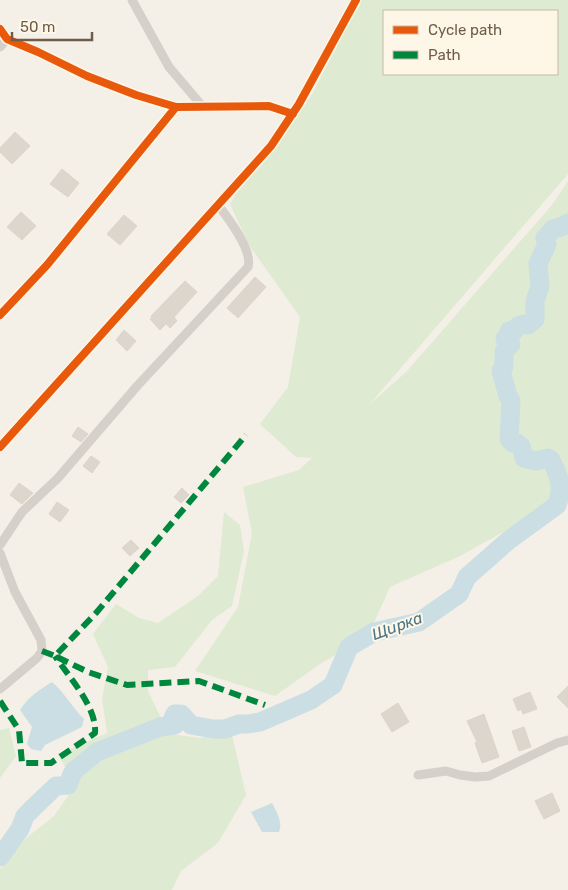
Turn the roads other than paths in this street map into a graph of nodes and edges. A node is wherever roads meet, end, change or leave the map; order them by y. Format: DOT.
graph roads {
  1 [pos="132,0"];
  2 [pos="356,0"];
  3 [pos="0,29"];
  4 [pos="7,39"];
  5 [pos="0,47"];
  6 [pos="176,107"];
  7 [pos="203,107"];
  8 [pos="293,114"];
  9 [pos="218,205"];
  10 [pos="0,315"];
  11 [pos="0,446"];
  12 [pos="0,545"];
  13 [pos="0,553"];
  14 [pos="0,689"];
  15 [pos="568,740"];
  16 [pos="418,775"];
  1 -- 7 [label="street"];
  2 -- 8 [label="street"];
  3 -- 4 [label="street"];
  4 -- 5 [label="street"];
  4 -- 6 [label="street"];
  6 -- 7 [label="street"];
  6 -- 10 [label="street"];
  7 -- 8 [label="street"];
  8 -- 9 [label="street"];
  9 -- 11 [label="street"];
  9 -- 12 [label="street"];
  13 -- 14 [label="street"];
  15 -- 16 [label="street"];
}
